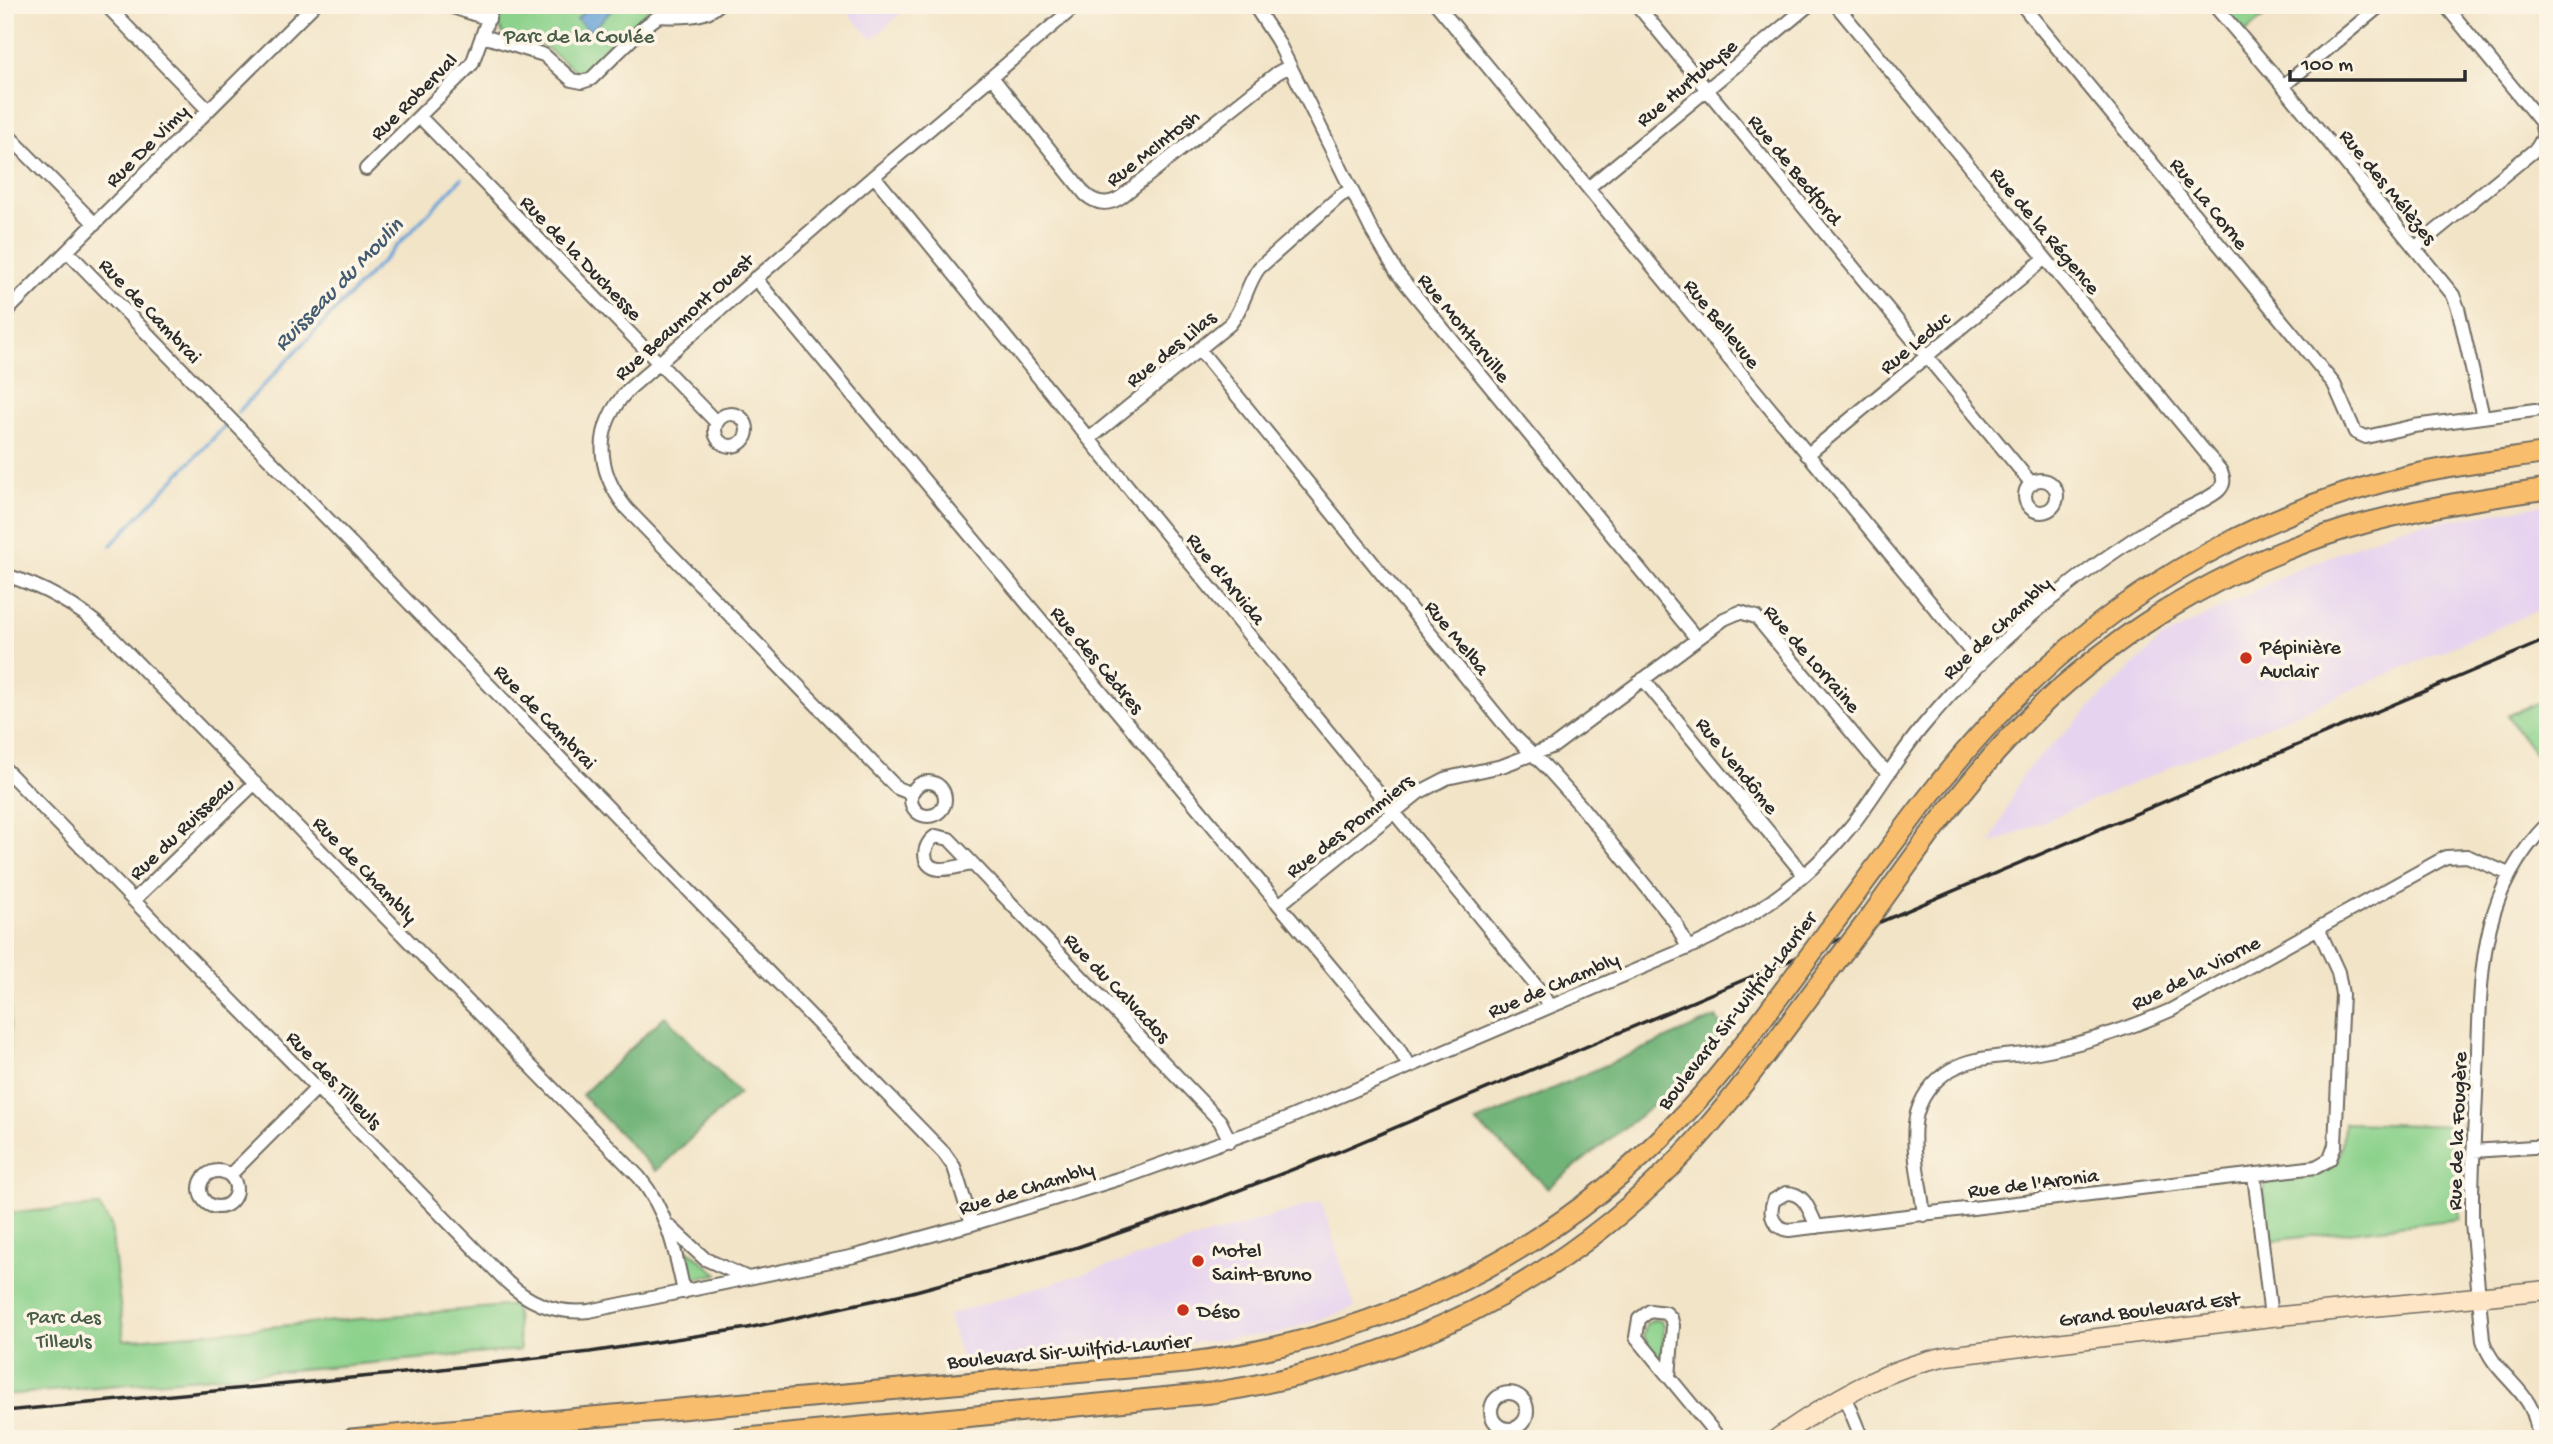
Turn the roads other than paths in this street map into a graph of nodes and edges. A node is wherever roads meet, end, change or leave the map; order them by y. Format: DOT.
graph roads {
  1 [pos="106,5"];
  2 [pos="446,5"];
  3 [pos="493,5"];
  4 [pos="668,5"];
  5 [pos="718,5"];
  6 [pos="1077,5"];
  7 [pos="1254,5"];
  8 [pos="1437,5"];
  9 [pos="1637,5"];
  10 [pos="1809,5"];
  11 [pos="1836,5"];
  12 [pos="2022,5"];
  13 [pos="2214,5"];
  14 [pos="2381,5"];
  15 [pos="2445,5"];
  16 [pos="311,6"];
  17 [pos="659,16"];
  18 [pos="489,19"];
  19 [pos="484,36"];
  20 [pos="1290,66"];
  21 [pos="992,77"];
  22 [pos="2283,86"];
  23 [pos="1706,90"];
  24 [pos="208,110"];
  25 [pos="420,117"];
  26 [pos="5,132"];
  27 [pos="366,169"];
  28 [pos="874,176"];
  29 [pos="1588,188"];
  30 [pos="1352,190"];
  31 [pos="95,223"];
  32 [pos="2415,248"];
  33 [pos="67,251"];
  34 [pos="2044,259"];
  35 [pos="755,278"];
  36 [pos="5,313"];
  37 [pos="1199,349"];
  38 [pos="1926,357"];
  39 [pos="659,363"];
  40 [pos="2535,410"];
  41 [pos="2483,417"];
  42 [pos="717,423"];
  43 [pos="1088,439"];
  44 [pos="2548,453"];
  45 [pos="1807,455"];
  46 [pos="2223,479"];
  47 [pos="2032,484"];
  48 [pos="2548,489"];
  49 [pos="5,575"];
  50 [pos="1697,639"];
  51 [pos="1981,664"];
  52 [pos="1643,679"];
  53 [pos="1532,755"];
  54 [pos="5,769"];
  55 [pos="1889,773"];
  56 [pos="255,783"];
  57 [pos="912,794"];
  58 [pos="1393,811"];
  59 [pos="2548,823"];
  60 [pos="973,864"];
  61 [pos="2509,874"];
  62 [pos="1804,875"];
  63 [pos="134,900"];
  64 [pos="1279,905"];
  65 [pos="2318,928"];
  66 [pos="1688,948"];
  67 [pos="1549,1006"];
  68 [pos="1409,1066"];
  69 [pos="317,1088"];
  70 [pos="1230,1141"];
  71 [pos="2548,1146"];
  72 [pos="2473,1151"];
  73 [pos="230,1175"];
  74 [pos="2254,1175"];
  75 [pos="1924,1215"];
  76 [pos="972,1224"];
  77 [pos="668,1226"];
  78 [pos="1817,1227"];
  79 [pos="748,1279"];
  80 [pos="2548,1290"];
  81 [pos="684,1292"];
  82 [pos="2479,1297"];
  83 [pos="2271,1317"];
  84 [pos="1669,1377"];
  85 [pos="1844,1395"];
  86 [pos="351,1439"];
  87 [pos="737,1439"];
  88 [pos="1720,1439"];
  89 [pos="1776,1439"];
  90 [pos="1862,1439"];
  91 [pos="2538,1439"];
  1 -- 24 [label="street"];
  2 -- 18 [label="street"];
  3 -- 18 [label="street, Rue Roberval"];
  4 -- 17 [label="street"];
  5 -- 17 [label="street"];
  6 -- 21 [label="street, Rue Beaumont Ouest"];
  7 -- 20 [label="street, Rue Montarville"];
  8 -- 29 [label="street, Rue Bellevue"];
  9 -- 23 [label="street, Rue de Bedford"];
  10 -- 23 [label="street, Rue Hurtubyse"];
  11 -- 34 [label="street, Rue de la Régence"];
  12 -- 41 [label="street, Rue La Corne"];
  13 -- 22 [label="street, Rue des Mélèzes"];
  14 -- 22 [label="street"];
  15 -- 32 [label="street"];
  16 -- 24 [label="street, Rue De Vimy"];
  17 -- 19 [label="street"];
  18 -- 19 [label="street, Rue Roberval"];
  19 -- 25 [label="street, Rue Roberval"];
  20 -- 21 [label="street, Rue McIntosh"];
  20 -- 30 [label="street, Rue Montarville"];
  21 -- 28 [label="street, Rue Beaumont Ouest"];
  22 -- 32 [label="street, Rue des Mélèzes"];
  23 -- 29 [label="street, Rue Hurtubyse"];
  23 -- 38 [label="street, Rue de Bedford"];
  24 -- 31 [label="street, Rue De Vimy"];
  25 -- 27 [label="street, Rue Roberval"];
  25 -- 39 [label="street, Rue de la Duchesse"];
  26 -- 31 [label="street"];
  28 -- 35 [label="street, Rue Beaumont Ouest"];
  28 -- 43 [label="street, Rue d'Arvida"];
  29 -- 45 [label="street, Rue Bellevue"];
  30 -- 37 [label="street, Rue des Lilas"];
  30 -- 50 [label="street, Rue Montarville"];
  31 -- 33 [label="street, Rue De Vimy"];
  32 -- 41 [label="street, Rue des Mélèzes"];
  33 -- 36 [label="street, Rue De Vimy"];
  33 -- 76 [label="street, Rue de Cambrai"];
  34 -- 38 [label="street, Rue Leduc"];
  34 -- 46 [label="street, Rue de la Régence"];
  35 -- 39 [label="street, Rue Beaumont Ouest"];
  35 -- 64 [label="street, Rue des Cèdres"];
  37 -- 43 [label="street, Rue des Lilas"];
  37 -- 53 [label="street, Rue Melba"];
  38 -- 45 [label="street, Rue Leduc"];
  38 -- 47 [label="street, Rue de Bedford"];
  39 -- 42 [label="street, Rue de la Duchesse"];
  39 -- 57 [label="street, Rue Beaumont Ouest"];
  40 -- 41 [label="street"];
  43 -- 58 [label="street, Rue d'Arvida"];
  44 -- 86 [label="main road, Boulevard Sir-Wilfrid-Laurier, bridge"];
  45 -- 51 [label="street, Rue Bellevue"];
  46 -- 51 [label="street, Rue de Chambly"];
  48 -- 87 [label="main road, bridge"];
  49 -- 56 [label="street, Rue de Chambly"];
  50 -- 52 [label="street, Rue des Pommiers"];
  50 -- 55 [label="street, Rue de Lorraine"];
  51 -- 55 [label="street, Rue de Chambly"];
  52 -- 53 [label="street, Rue des Pommiers"];
  52 -- 62 [label="street, Rue Vendôme"];
  53 -- 58 [label="street, Rue des Pommiers"];
  53 -- 66 [label="street, Rue Melba"];
  54 -- 63 [label="street, Rue des Tilleuls"];
  55 -- 62 [label="street, Rue de Chambly"];
  56 -- 63 [label="street, Rue du Ruisseau"];
  56 -- 77 [label="street, Rue de Chambly"];
  58 -- 64 [label="street, Rue des Pommiers"];
  58 -- 67 [label="street, Rue d'Arvida"];
  59 -- 61 [label="street, Rue de la Fougère"];
  60 -- 70 [label="street, Rue du Calvados"];
  61 -- 65 [label="street, Rue de la Viorne"];
  61 -- 72 [label="street, Rue de la Fougère"];
  62 -- 66 [label="street, Rue de Chambly"];
  63 -- 69 [label="street, Rue des Tilleuls"];
  64 -- 68 [label="street, Rue des Cèdres"];
  65 -- 74 [label="street, Rue de l'Aronia"];
  65 -- 75 [label="street, Rue de la Viorne"];
  66 -- 67 [label="street, Rue de Chambly"];
  67 -- 68 [label="street, Rue de Chambly"];
  68 -- 70 [label="street, Rue de Chambly"];
  69 -- 73 [label="street"];
  69 -- 81 [label="street, Rue des Tilleuls"];
  70 -- 76 [label="street, Rue de Chambly"];
  71 -- 72 [label="street"];
  72 -- 82 [label="street, Rue de la Fougère"];
  74 -- 75 [label="street, Rue de l'Aronia"];
  74 -- 83 [label="street"];
  75 -- 78 [label="street, Rue de l'Aronia"];
  76 -- 79 [label="street, Rue de Chambly"];
  77 -- 79 [label="street, Rue de Chambly"];
  77 -- 81 [label="street, Rue de Chambly"];
  79 -- 81 [label="street, Rue de Chambly"];
  80 -- 82 [label="street, Grand Boulevard Est"];
  82 -- 83 [label="street, Grand Boulevard Est"];
  82 -- 91 [label="street, Rue de la Fougère"];
  83 -- 85 [label="street, Grand Boulevard Est"];
  84 -- 84 [label="street"];
  84 -- 88 [label="street"];
  85 -- 89 [label="street, Grand Boulevard Est"];
  85 -- 90 [label="street"];
}
